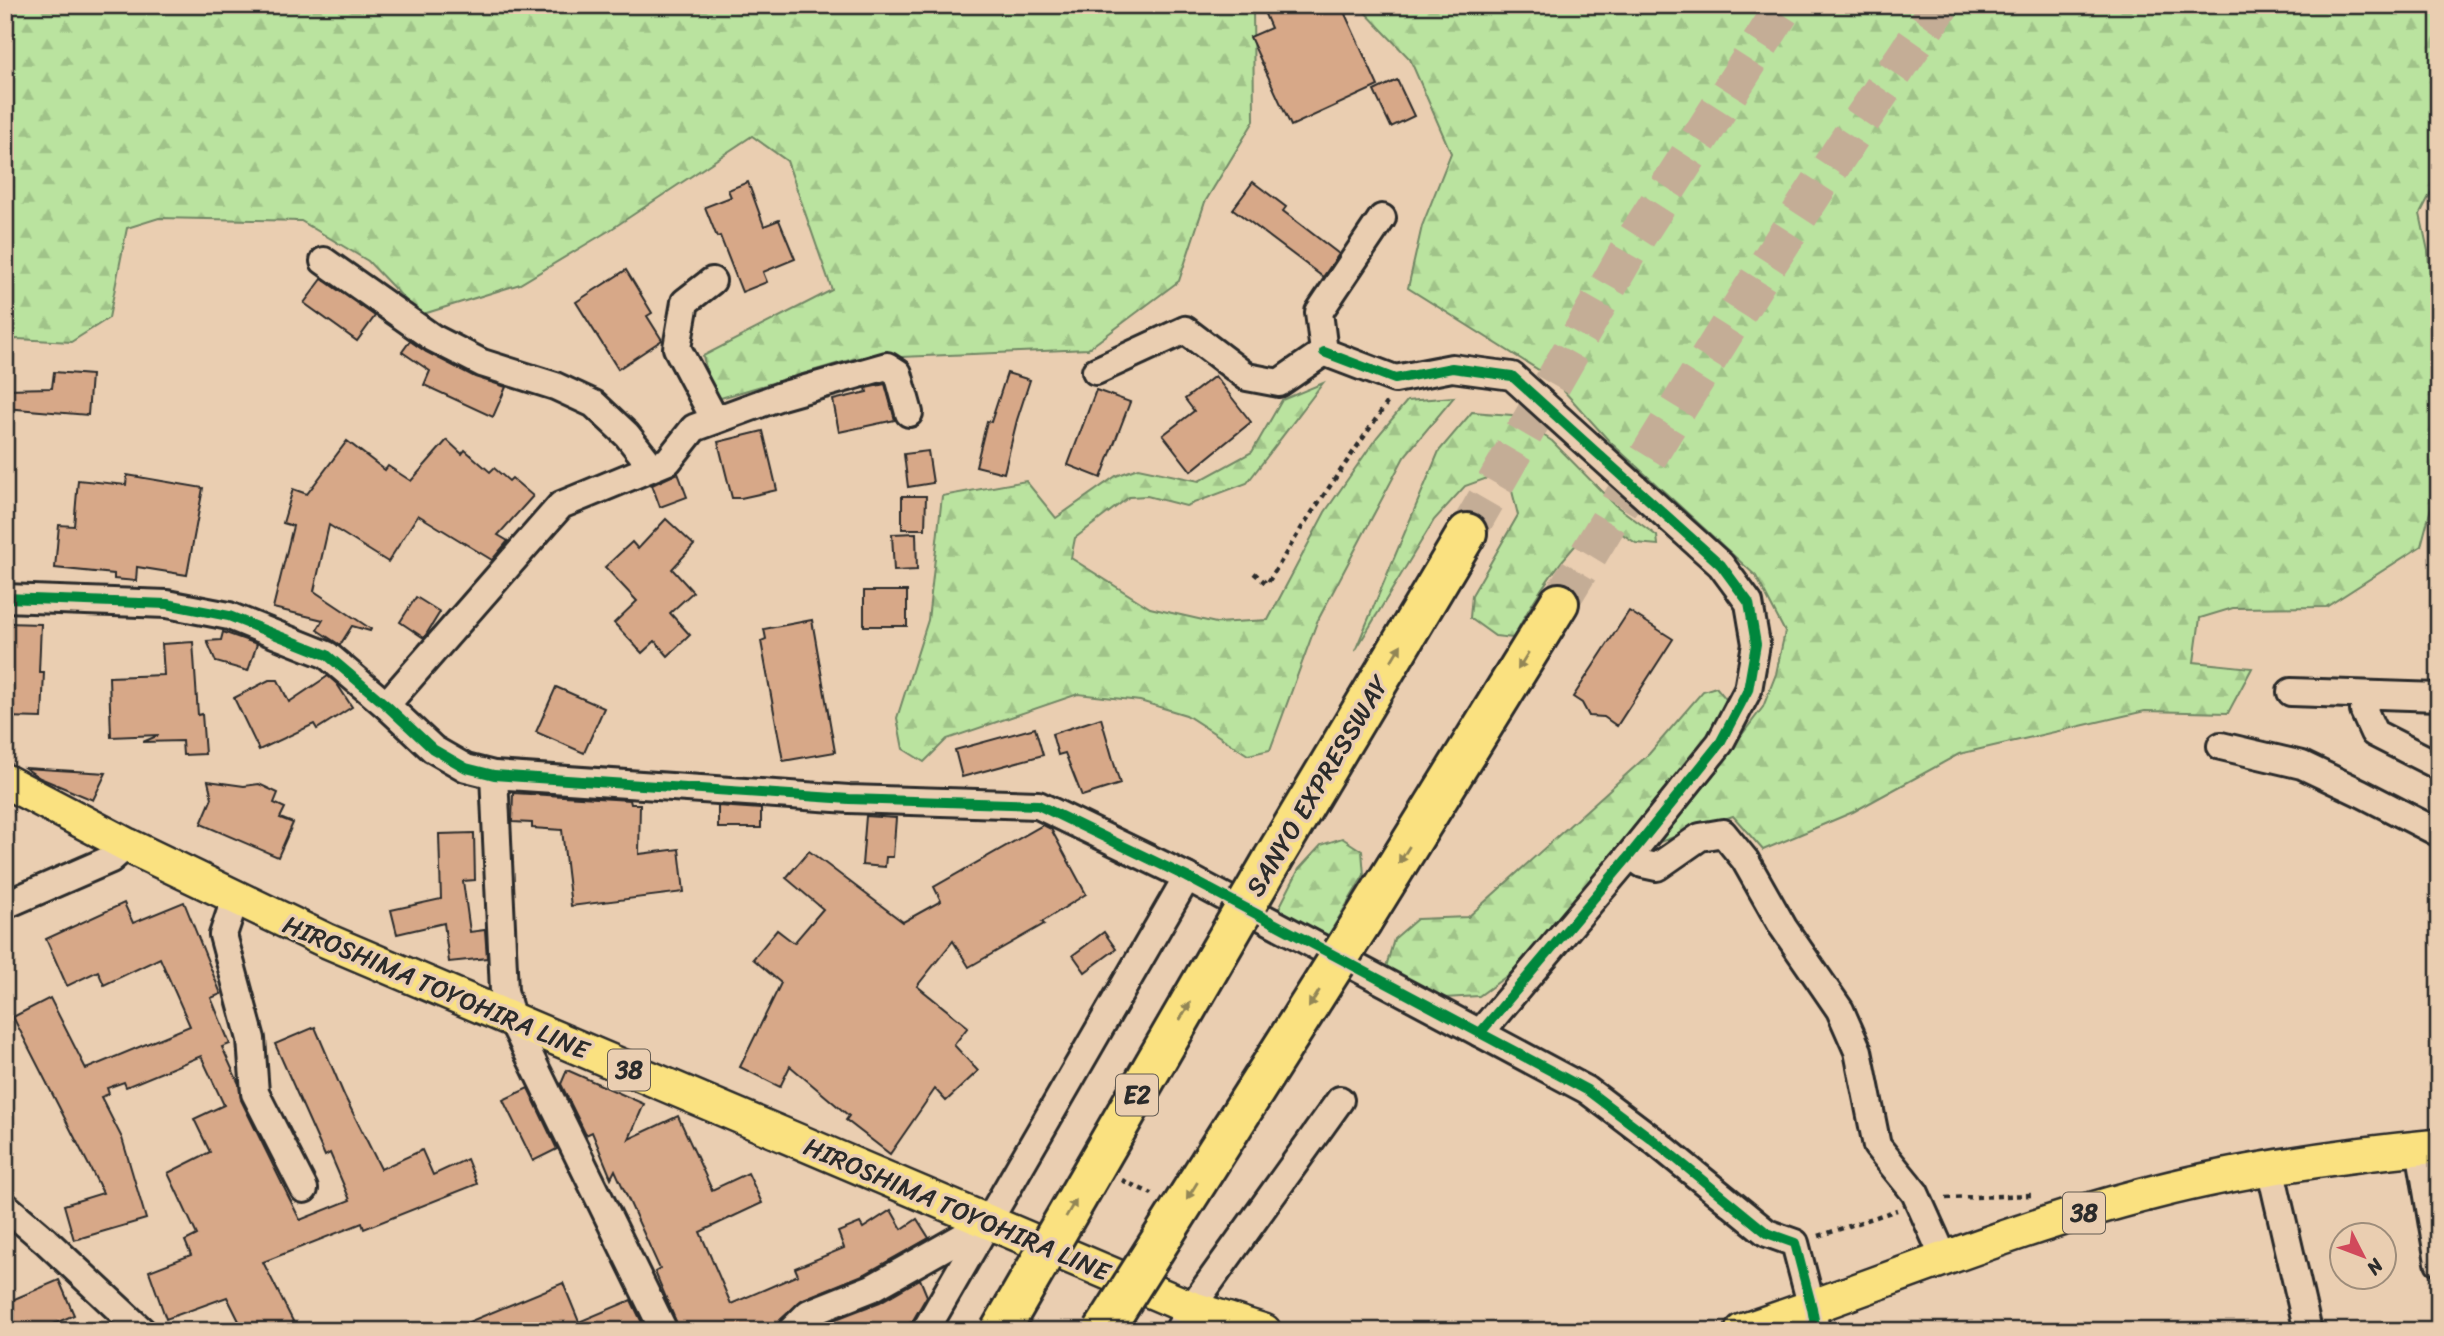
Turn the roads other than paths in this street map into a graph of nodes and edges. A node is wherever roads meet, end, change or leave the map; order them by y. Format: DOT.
graph roads {
  1 [pos="1382,218"];
  2 [pos="324,261"];
  3 [pos="712,281"];
  4 [pos="1324,352"];
  5 [pos="1096,371"];
  6 [pos="909,412"];
  7 [pos="715,420"];
  8 [pos="652,467"];
  9 [pos="1467,533"];
  10 [pos="5,598"];
  11 [pos="1559,603"];
  12 [pos="2291,692"];
  13 [pos="2367,695"];
  14 [pos="2439,697"];
  15 [pos="386,705"];
  16 [pos="2221,746"];
  17 [pos="2439,766"];
  18 [pos="495,775"];
  19 [pos="5,781"];
  20 [pos="2439,834"];
  21 [pos="127,845"];
  22 [pos="1630,855"];
  23 [pos="1187,877"];
  24 [pos="235,899"];
  25 [pos="5,905"];
  26 [pos="513,1020"];
  27 [pos="1480,1033"];
  28 [pos="1339,1100"];
  29 [pos="2429,1147"];
  30 [pos="2270,1167"];
  31 [pos="304,1189"];
  32 [pos="5,1206"];
  33 [pos="987,1223"];
  34 [pos="1945,1260"];
  35 [pos="2439,1262"];
  36 [pos="1184,1319"];
  37 [pos="1814,1319"];
  38 [pos="142,1331"];
  39 [pos="664,1331"];
  40 [pos="791,1331"];
  41 [pos="925,1331"];
  42 [pos="1000,1331"];
  43 [pos="1103,1331"];
  44 [pos="1264,1331"];
  45 [pos="1742,1331"];
  46 [pos="2308,1331"];
  1 -- 4 [label="street"];
  2 -- 8 [label="street"];
  3 -- 7 [label="street"];
  4 -- 5 [label="street"];
  4 -- 22 [label="street"];
  6 -- 7 [label="street"];
  7 -- 8 [label="street"];
  8 -- 15 [label="street"];
  42 -- 9 [label="highway, SANYO EXPRESSWAY / E2, one-way, bridge"];
  10 -- 15 [label="street"];
  11 -- 43 [label="highway, one-way, bridge"];
  12 -- 13 [label="street"];
  13 -- 14 [label="street"];
  13 -- 17 [label="street"];
  15 -- 18 [label="street"];
  16 -- 20 [label="street"];
  18 -- 23 [label="street"];
  18 -- 26 [label="street"];
  19 -- 21 [label="main road, HIROSHIMA TOYOHIRA LINE / 38"];
  21 -- 24 [label="main road, HIROSHIMA TOYOHIRA LINE / 38"];
  21 -- 25 [label="street"];
  22 -- 27 [label="street"];
  22 -- 34 [label="street"];
  23 -- 27 [label="street"];
  23 -- 33 [label="street"];
  24 -- 26 [label="main road, HIROSHIMA TOYOHIRA LINE / 38"];
  24 -- 31 [label="street"];
  26 -- 33 [label="main road, HIROSHIMA TOYOHIRA LINE / 38"];
  26 -- 39 [label="street"];
  27 -- 37 [label="street"];
  28 -- 36 [label="street"];
  29 -- 30 [label="main road, 38"];
  29 -- 35 [label="street"];
  30 -- 34 [label="main road, 38"];
  30 -- 46 [label="street"];
  32 -- 38 [label="street"];
  33 -- 36 [label="main road, HIROSHIMA TOYOHIRA LINE / 38"];
  33 -- 40 [label="street"];
  33 -- 41 [label="street"];
  34 -- 37 [label="main road, 38"];
  36 -- 44 [label="main road, HIROSHIMA TOYOHIRA LINE / 38"];
  37 -- 45 [label="main road, 38"];
}
